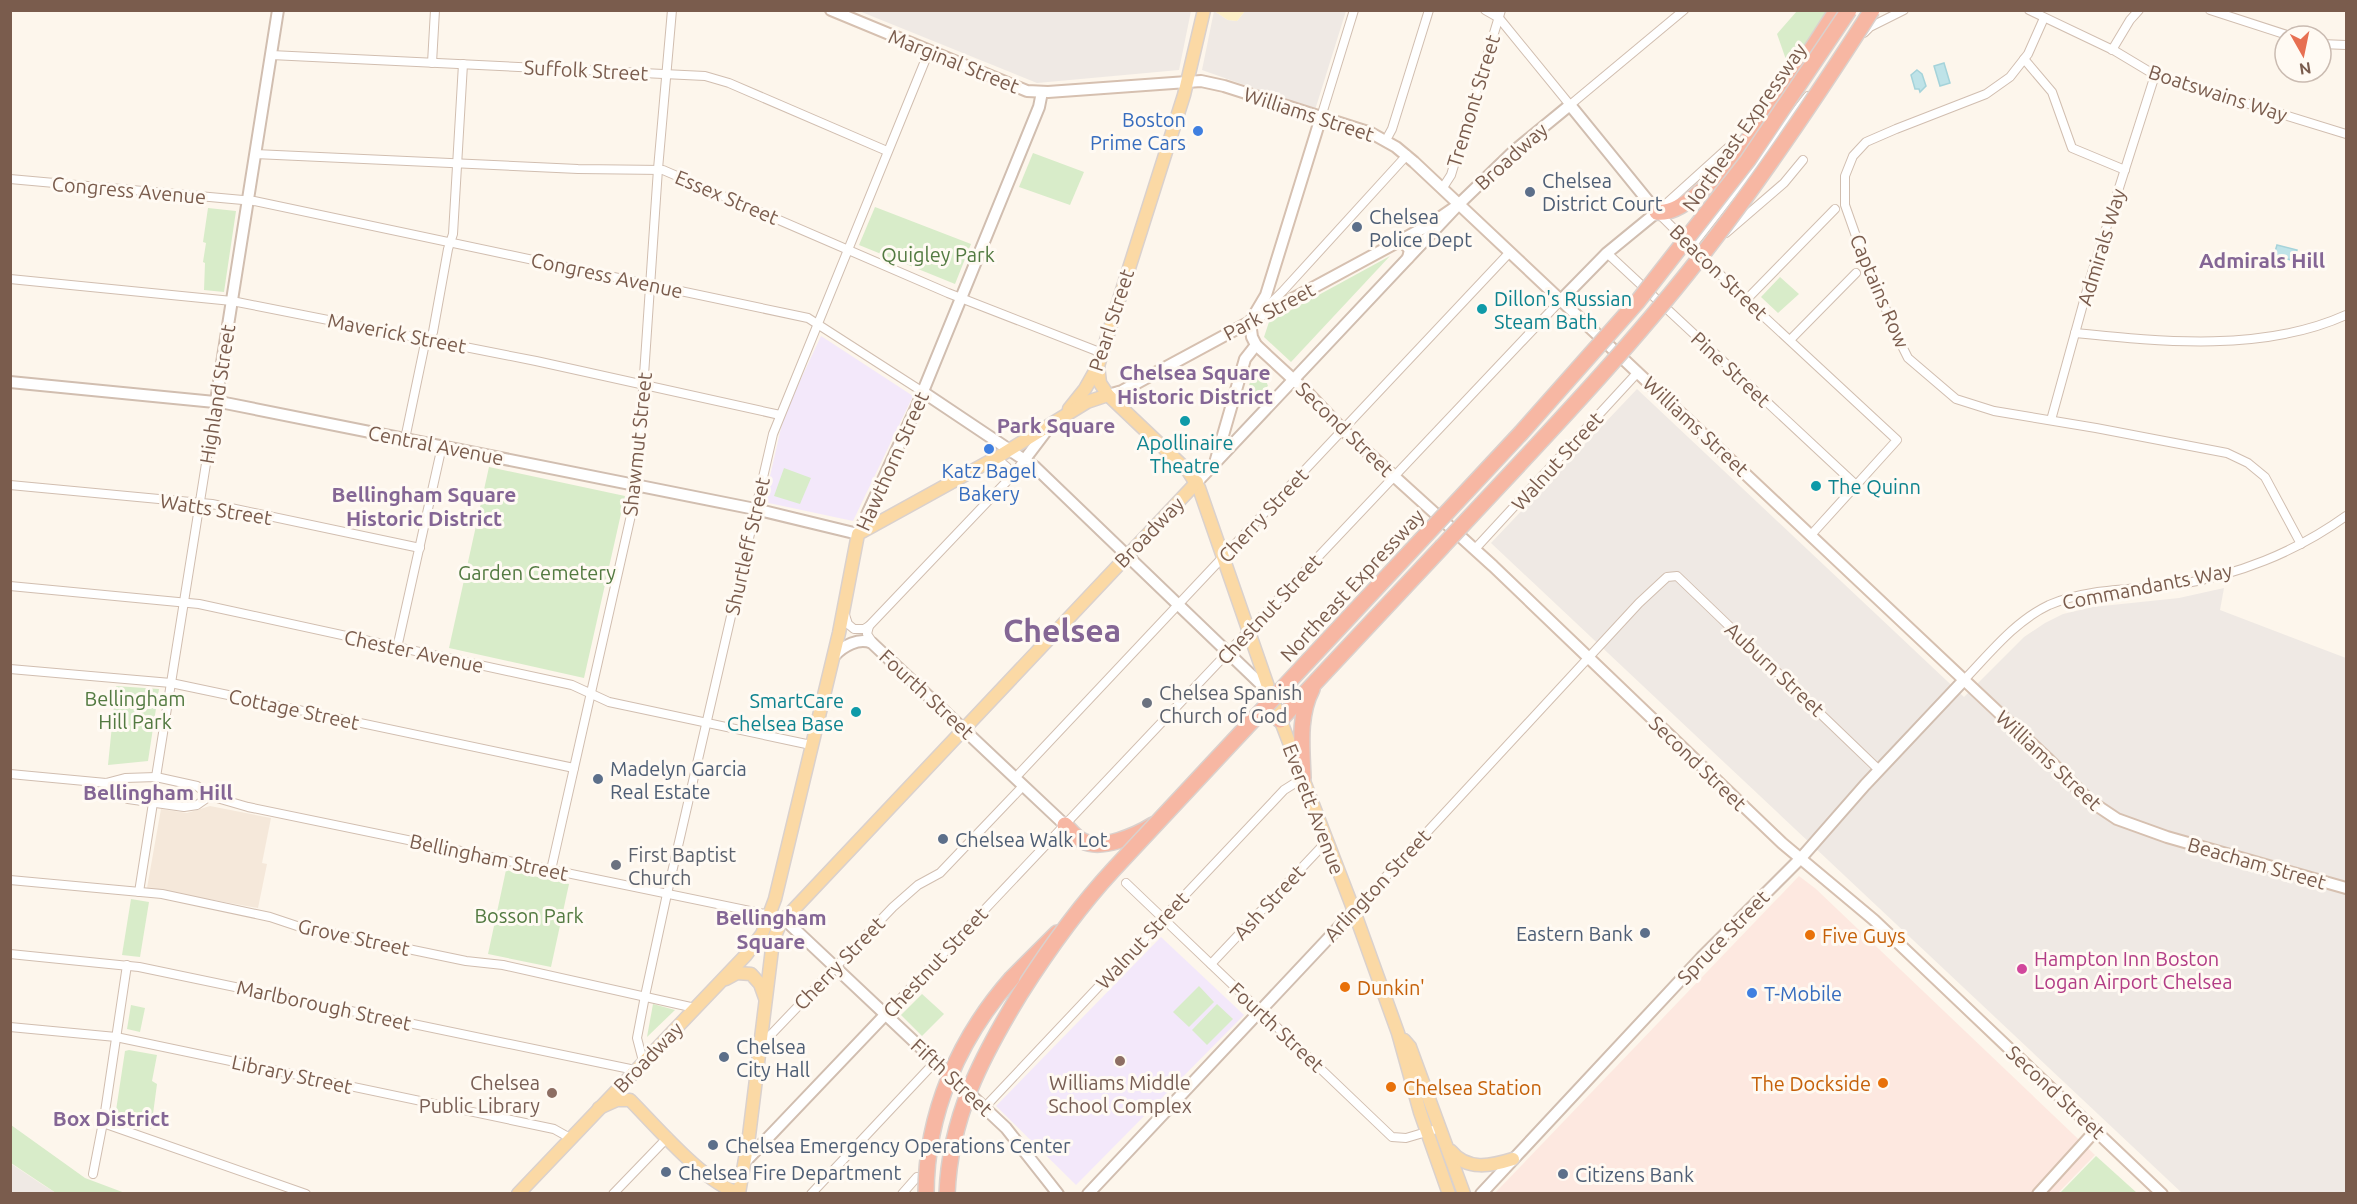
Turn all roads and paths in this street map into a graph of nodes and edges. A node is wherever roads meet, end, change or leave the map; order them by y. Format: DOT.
graph roads {
  1 [pos="278,10"];
  2 [pos="435,10"];
  3 [pos="672,10"];
  4 [pos="831,10"];
  5 [pos="1204,10"];
  6 [pos="1354,10"];
  7 [pos="1429,10"];
  8 [pos="1485,10"];
  9 [pos="1684,10"];
  10 [pos="1837,10"];
  11 [pos="1849,10"];
  12 [pos="1872,10"];
  13 [pos="1904,10"];
  14 [pos="2030,10"];
  15 [pos="2139,10"];
  16 [pos="2210,10"];
  17 [pos="1500,14"];
  18 [pos="2044,18"];
  19 [pos="2273,30"];
  20 [pos="2112,50"];
  21 [pos="928,51"];
  22 [pos="271,55"];
  23 [pos="2024,59"];
  24 [pos="432,63"];
  25 [pos="463,64"];
  26 [pos="666,74"];
  27 [pos="2154,75"];
  28 [pos="1188,81"];
  29 [pos="1042,92"];
  30 [pos="1570,105"];
  31 [pos="1321,117"];
  32 [pos="2346,134"];
  33 [pos="1386,140"];
  34 [pos="887,151"];
  35 [pos="255,154"];
  36 [pos="1407,155"];
  37 [pos="1803,160"];
  38 [pos="458,164"];
  39 [pos="658,169"];
  40 [pos="2125,170"];
  41 [pos="10,179"];
  42 [pos="1442,189"];
  43 [pos="248,201"];
  44 [pos="1458,204"];
  45 [pos="1835,209"];
  46 [pos="1657,212"];
  47 [pos="451,242"];
  48 [pos="1395,243"];
  49 [pos="1691,247"];
  50 [pos="848,249"];
  51 [pos="1510,252"];
  52 [pos="1607,253"];
  53 [pos="1701,256"];
  54 [pos="1408,258"];
  55 [pos="1856,273"];
  56 [pos="10,279"];
  57 [pos="651,284"];
  58 [pos="962,298"];
  59 [pos="1561,300"];
  60 [pos="1746,300"];
  61 [pos="232,301"];
  62 [pos="2346,315"];
  63 [pos="1251,322"];
  64 [pos="817,323"];
  65 [pos="2076,333"];
  66 [pos="428,340"];
  67 [pos="1790,340"];
  68 [pos="1256,345"];
  69 [pos="1102,353"];
  70 [pos="1098,366"];
  71 [pos="1638,372"];
  72 [pos="1293,380"];
  73 [pos="10,382"];
  74 [pos="643,384"];
  75 [pos="923,392"];
  76 [pos="1108,395"];
  77 [pos="216,401"];
  78 [pos="780,415"];
  79 [pos="2051,420"];
  80 [pos="1055,422"];
  81 [pos="1343,430"];
  82 [pos="405,439"];
  83 [pos="442,446"];
  84 [pos="1011,449"];
  85 [pos="1025,459"];
  86 [pos="991,461"];
  87 [pos="1215,463"];
  88 [pos="1394,476"];
  89 [pos="1010,478"];
  90 [pos="1197,482"];
  91 [pos="10,485"];
  92 [pos="636,485"];
  93 [pos="1856,485"];
  94 [pos="200,502"];
  95 [pos="755,509"];
  96 [pos="2346,516"];
  97 [pos="858,534"];
  98 [pos="1811,535"];
  99 [pos="2301,544"];
  100 [pos="420,548"];
  101 [pos="1475,549"];
  102 [pos="1127,555"];
  103 [pos="1223,557"];
  104 [pos="1667,577"];
  105 [pos="10,586"];
  106 [pos="184,602"];
  107 [pos="1179,605"];
  108 [pos="844,608"];
  109 [pos="869,626"];
  110 [pos="1249,630"];
  111 [pos="874,644"];
  112 [pos="397,648"];
  113 [pos="1228,652"];
  114 [pos="834,656"];
  115 [pos="1588,659"];
  116 [pos="10,669"];
  117 [pos="1324,672"];
  118 [pos="1964,680"];
  119 [pos="171,683"];
  120 [pos="591,692"];
  121 [pos="1270,693"];
  122 [pos="1280,720"];
  123 [pos="706,723"];
  124 [pos="963,729"];
  125 [pos="812,746"];
  126 [pos="574,768"];
  127 [pos="1879,770"];
  128 [pos="10,774"];
  129 [pos="156,777"];
  130 [pos="1015,778"];
  131 [pos="1303,778"];
  132 [pos="106,783"];
  133 [pos="1023,786"];
  134 [pos="210,796"];
  135 [pos="153,803"];
  136 [pos="1168,812"];
  137 [pos="1065,825"];
  138 [pos="2167,837"];
  139 [pos="1327,841"];
  140 [pos="1801,858"];
  141 [pos="551,870"];
  142 [pos="10,880"];
  143 [pos="1126,883"];
  144 [pos="2346,888"];
  145 [pos="140,892"];
  146 [pos="667,894"];
  147 [pos="1354,910"];
  148 [pos="770,915"];
  149 [pos="784,919"];
  150 [pos="1162,919"];
  151 [pos="10,954"];
  152 [pos="1211,964"];
  153 [pos="127,965"];
  154 [pos="834,967"];
  155 [pos="718,984"];
  156 [pos="645,996"];
  157 [pos="765,1002"];
  158 [pos="695,1008"];
  159 [pos="1260,1011"];
  160 [pos="885,1015"];
  161 [pos="10,1027"];
  162 [pos="1398,1033"];
  163 [pos="116,1037"];
  164 [pos="760,1046"];
  165 [pos="935,1062"];
  166 [pos="639,1066"];
  167 [pos="630,1100"];
  168 [pos="599,1108"];
  169 [pos="984,1108"];
  170 [pos="103,1123"];
  171 [pos="1440,1128"];
  172 [pos="2096,1130"];
  173 [pos="1427,1132"];
  174 [pos="668,1137"];
  175 [pos="570,1138"];
  176 [pos="1448,1148"];
  177 [pos="1513,1159"];
  178 [pos="744,1163"];
  179 [pos="950,1166"];
  180 [pos="93,1174"];
  181 [pos="917,1178"];
  182 [pos="738,1193"];
  183 [pos="306,1194"];
  184 [pos="518,1194"];
  185 [pos="613,1194"];
  186 [pos="810,1194"];
  187 [pos="902,1194"];
  188 [pos="926,1194"];
  189 [pos="947,1194"];
  190 [pos="955,1194"];
  191 [pos="1058,1194"];
  192 [pos="1088,1194"];
  193 [pos="1449,1194"];
  194 [pos="1464,1194"];
  195 [pos="1481,1194"];
  196 [pos="2038,1194"];
  197 [pos="2162,1194"];
  1 -- 22 [label="street, Highland Street"];
  2 -- 24 [label="street"];
  3 -- 26 [label="street, Shawmut Street"];
  4 -- 21 [label="street, Marginal Street"];
  5 -- 28 [label="main road, Pearl Street"];
  6 -- 31 [label="street"];
  7 -- 33 [label="street"];
  8 -- 17 [label="street, Beacon Street"];
  9 -- 30 [label="street, Broadway"];
  10 -- 46 [label="highway"];
  11 -- 136 [label="highway, Northeast Expressway, bridge"];
  11 -- 179 [label="highway, Northeast Expressway, bridge"];
  12 -- 117 [label="highway, bridge"];
  13 -- 49 [label="street"];
  14 -- 18 [label="street, Boatswains Way"];
  15 -- 20 [label="street"];
  16 -- 19 [label="street"];
  17 -- 30 [label="street, Beacon Street"];
  17 -- 42 [label="street, Tremont Street"];
  18 -- 20 [label="street, Boatswains Way"];
  18 -- 23 [label="street, Captains Row"];
  20 -- 27 [label="street, Boatswains Way"];
  21 -- 29 [label="street, Marginal Street"];
  21 -- 34 [label="street, Shurtleff Street"];
  22 -- 24 [label="street, Suffolk Street"];
  22 -- 35 [label="street, Highland Street"];
  23 -- 40 [label="street"];
  23 -- 79 [label="street, Captains Row"];
  24 -- 25 [label="street, Suffolk Street"];
  25 -- 26 [label="street, Suffolk Street"];
  25 -- 38 [label="street"];
  26 -- 34 [label="street, Suffolk Street"];
  26 -- 39 [label="street, Shawmut Street"];
  27 -- 32 [label="street, Boatswains Way"];
  27 -- 40 [label="street, Admirals Way"];
  28 -- 29 [label="street, Marginal Street"];
  28 -- 31 [label="street, Williams Street"];
  28 -- 69 [label="main road, Pearl Street"];
  29 -- 58 [label="street, Hawthorn Street"];
  30 -- 44 [label="street, Broadway"];
  30 -- 46 [label="street, Beacon Street"];
  31 -- 33 [label="street, Williams Street"];
  31 -- 63 [label="street"];
  33 -- 36 [label="street, Williams Street"];
  34 -- 50 [label="street, Shurtleff Street"];
  35 -- 38 [label="street, Essex Street"];
  35 -- 43 [label="street, Highland Street"];
  36 -- 42 [label="street, Williams Street"];
  36 -- 63 [label="street"];
  37 -- 53 [label="street"];
  38 -- 39 [label="street, Essex Street"];
  38 -- 47 [label="street"];
  39 -- 50 [label="street, Essex Street"];
  39 -- 57 [label="street, Shawmut Street"];
  40 -- 65 [label="street, Admirals Way"];
  41 -- 43 [label="street, Congress Avenue"];
  42 -- 44 [label="street, Williams Street"];
  43 -- 47 [label="street, Congress Avenue"];
  43 -- 61 [label="street, Highland Street"];
  44 -- 48 [label="street, Park Street"];
  44 -- 51 [label="street, Williams Street"];
  44 -- 54 [label="street, Broadway"];
  45 -- 60 [label="street"];
  46 -- 49 [label="street, Beacon Street"];
  46 -- 52 [label="street, Chestnut Street"];
  47 -- 57 [label="street, Congress Avenue"];
  47 -- 66 [label="street"];
  48 -- 54 [label="street"];
  48 -- 63 [label="street, Park Street"];
  49 -- 53 [label="street, Beacon Street"];
  50 -- 58 [label="street, Essex Street"];
  50 -- 64 [label="street, Shurtleff Street"];
  51 -- 59 [label="street, Williams Street"];
  51 -- 81 [label="street, Cherry Street"];
  52 -- 59 [label="street, Chestnut Street"];
  52 -- 93 [label="street, Pine Street"];
  53 -- 60 [label="street, Beacon Street"];
  54 -- 72 [label="street, Broadway"];
  55 -- 67 [label="street"];
  56 -- 61 [label="street, Maverick Street"];
  57 -- 64 [label="street, Congress Avenue"];
  57 -- 74 [label="street, Shawmut Street"];
  58 -- 69 [label="street, Essex Street"];
  58 -- 75 [label="street, Hawthorn Street"];
  59 -- 71 [label="street, Williams Street"];
  59 -- 88 [label="street, Chestnut Street"];
  60 -- 67 [label="street, Beacon Street"];
  61 -- 66 [label="street, Maverick Street"];
  61 -- 77 [label="street, Highland Street"];
  62 -- 65 [label="street"];
  63 -- 68 [label="street"];
  63 -- 76 [label="street, Park Street"];
  64 -- 75 [label="street, Congress Avenue"];
  64 -- 78 [label="street, Shurtleff Street"];
  65 -- 79 [label="street, Admirals Way"];
  66 -- 74 [label="street, Maverick Street"];
  66 -- 82 [label="street"];
  67 -- 93 [label="street, Beacon Street"];
  68 -- 72 [label="street, Second Street"];
  68 -- 87 [label="street"];
  69 -- 70 [label="main road, Pearl Street"];
  70 -- 76 [label="main road"];
  70 -- 80 [label="main road, Pearl Street"];
  71 -- 98 [label="street, Williams Street"];
  71 -- 101 [label="street, Walnut Street"];
  72 -- 81 [label="street, Second Street"];
  72 -- 87 [label="street, Broadway"];
  73 -- 77 [label="street, Central Avenue"];
  74 -- 78 [label="street, Maverick Street"];
  74 -- 92 [label="street, Shawmut Street"];
  75 -- 84 [label="street, Congress Avenue"];
  75 -- 97 [label="street, Hawthorn Street"];
  76 -- 80 [label="main road, Park Street"];
  76 -- 90 [label="main road"];
  77 -- 82 [label="street, Central Avenue"];
  77 -- 94 [label="street, Highland Street"];
  78 -- 95 [label="street, Shurtleff Street"];
  79 -- 99 [label="street, Captains Row"];
  80 -- 84 [label="main road, Park Street"];
  80 -- 85 [label="street, Pearl Street"];
  81 -- 88 [label="street, Second Street"];
  81 -- 103 [label="street, Cherry Street"];
  82 -- 83 [label="street, Central Avenue"];
  83 -- 92 [label="street, Central Avenue"];
  83 -- 100 [label="street"];
  84 -- 85 [label="street, Congress Avenue"];
  84 -- 86 [label="main road, Park Street"];
  85 -- 89 [label="street, Pearl Street"];
  85 -- 102 [label="street, Congress Avenue"];
  86 -- 89 [label="street"];
  86 -- 97 [label="main road, Park Street"];
  87 -- 90 [label="street, Broadway"];
  88 -- 101 [label="street, Second Street"];
  88 -- 110 [label="street, Chestnut Street"];
  89 -- 109 [label="street, Pearl Street"];
  90 -- 102 [label="main road, Broadway"];
  90 -- 103 [label="main road, Everett Avenue"];
  91 -- 94 [label="street, Watts Street"];
  92 -- 95 [label="street, Central Avenue"];
  92 -- 120 [label="street, Shawmut Street"];
  93 -- 98 [label="street"];
  94 -- 100 [label="street, Watts Street"];
  94 -- 106 [label="street, Highland Street"];
  95 -- 97 [label="street, Central Avenue"];
  95 -- 123 [label="street, Shurtleff Street"];
  96 -- 99 [label="street, Commandants Way"];
  97 -- 108 [label="main road, Hawthorn Street"];
  98 -- 118 [label="street, Williams Street"];
  99 -- 118 [label="street, Commandants Way"];
  100 -- 112 [label="street"];
  101 -- 115 [label="street, Second Street"];
  102 -- 107 [label="street, Congress Avenue"];
  102 -- 124 [label="main road, Broadway"];
  103 -- 107 [label="street, Cherry Street"];
  103 -- 110 [label="main road, Everett Avenue"];
  104 -- 115 [label="street, Arlington Street"];
  104 -- 127 [label="street, Auburn Street"];
  105 -- 106 [label="street, Chester Avenue"];
  106 -- 112 [label="street, Chester Avenue"];
  106 -- 119 [label="street, Highland Street"];
  107 -- 113 [label="street, Congress Avenue"];
  107 -- 130 [label="street, Cherry Street"];
  108 -- 109 [label="street"];
  108 -- 114 [label="main road, Hawthorn Street"];
  109 -- 111 [label="street"];
  110 -- 113 [label="street, Chestnut Street"];
  110 -- 121 [label="main road, Everett Avenue"];
  111 -- 114 [label="street, Fourth Street"];
  111 -- 124 [label="street, Fourth Street"];
  112 -- 120 [label="street, Chester Avenue"];
  113 -- 121 [label="street, Congress Avenue"];
  113 -- 137 [label="street, Chestnut Street"];
  114 -- 125 [label="main road, Hawthorn Street"];
  115 -- 140 [label="street, Second Street"];
  115 -- 147 [label="street, Arlington Street"];
  116 -- 119 [label="street, Cottage Street"];
  117 -- 122 [label="highway"];
  117 -- 131 [label="highway"];
  118 -- 127 [label="street, Spruce Street"];
  118 -- 138 [label="street, Williams Street"];
  119 -- 126 [label="street, Cottage Street"];
  119 -- 129 [label="street, Highland Street"];
  120 -- 123 [label="street, Chester Avenue"];
  120 -- 126 [label="street, Shawmut Street"];
  121 -- 122 [label="main road, Everett Avenue"];
  122 -- 131 [label="main road, Everett Avenue"];
  123 -- 125 [label="street, Chester Avenue"];
  123 -- 146 [label="street, Shurtleff Street"];
  124 -- 130 [label="street, Fourth Street"];
  124 -- 149 [label="main road, Broadway"];
  125 -- 148 [label="main road, Hawthorn Street"];
  126 -- 141 [label="street, Shawmut Street"];
  127 -- 140 [label="street, Spruce Street"];
  128 -- 132 [label="street, Bellingham Street"];
  129 -- 132 [label="street, Bellingham Street"];
  129 -- 134 [label="street, Bellingham Street"];
  130 -- 133 [label="street, Fourth Street"];
  131 -- 139 [label="main road, Everett Avenue"];
  131 -- 150 [label="street, Walnut Street"];
  132 -- 135 [label="street, Bellingham Street"];
  133 -- 137 [label="street, Fourth Street"];
  133 -- 154 [label="street, Cherry Street"];
  134 -- 135 [label="street, Bellingham Street"];
  134 -- 141 [label="street, Bellingham Street"];
  135 -- 145 [label="street"];
  136 -- 137 [label="highway"];
  136 -- 188 [label="highway, Northeast Expressway, bridge"];
  137 -- 160 [label="street, Chestnut Street"];
  138 -- 144 [label="street, Beacham Street"];
  139 -- 147 [label="main road, Everett Avenue"];
  139 -- 152 [label="street, Ash Street"];
  140 -- 172 [label="street, Second Street"];
  140 -- 177 [label="street, Spruce Street"];
  141 -- 146 [label="street, Bellingham Street"];
  142 -- 145 [label="street, Grove Street"];
  143 -- 150 [label="street, Fourth Street"];
  145 -- 156 [label="street, Grove Street"];
  146 -- 148 [label="street, Bellingham Street"];
  146 -- 156 [label="street, Shurtleff Street"];
  147 -- 159 [label="street, Arlington Street"];
  147 -- 162 [label="main road, Everett Avenue"];
  148 -- 155 [label="main road, Broadway"];
  149 -- 154 [label="street, Fifth Street"];
  149 -- 157 [label="main road, Broadway"];
  150 -- 152 [label="street, Fourth Street"];
  150 -- 169 [label="street, Walnut Street"];
  151 -- 153 [label="street, Marlborough Street"];
  152 -- 159 [label="street, Fourth Street"];
  153 -- 163 [label="street"];
  153 -- 166 [label="street, Marlborough Street"];
  154 -- 160 [label="street, Fifth Street"];
  154 -- 164 [label="street, Cherry Street"];
  155 -- 157 [label="main road"];
  155 -- 158 [label="main road, Broadway"];
  156 -- 158 [label="street, Grove Street"];
  156 -- 166 [label="street, Shurtleff Street"];
  157 -- 164 [label="main road, Broadway"];
  158 -- 166 [label="main road, Broadway"];
  159 -- 173 [label="street, Fourth Street"];
  159 -- 192 [label="street, Arlington Street"];
  160 -- 165 [label="street, Fifth Street"];
  160 -- 178 [label="street, Chestnut Street"];
  161 -- 163 [label="street, Library Street"];
  162 -- 171 [label="main road, Everett Avenue"];
  162 -- 173 [label="main road, Everett Avenue"];
  163 -- 170 [label="street"];
  163 -- 175 [label="street, Library Street"];
  164 -- 178 [label="main road, Broadway"];
  165 -- 169 [label="street, Fifth Street"];
  165 -- 186 [label="street"];
  166 -- 167 [label="main road"];
  166 -- 168 [label="main road, Broadway"];
  167 -- 168 [label="main road"];
  167 -- 174 [label="main road"];
  168 -- 175 [label="main road, Broadway"];
  169 -- 191 [label="street, Fifth Street"];
  170 -- 180 [label="street"];
  170 -- 183 [label="street"];
  171 -- 173 [label="street, Fourth Street"];
  171 -- 176 [label="main road, Everett Avenue"];
  172 -- 196 [label="street"];
  172 -- 197 [label="street, Second Street"];
  173 -- 193 [label="main road, Everett Avenue"];
  174 -- 182 [label="main road"];
  174 -- 185 [label="street"];
  175 -- 184 [label="main road, Broadway"];
  176 -- 177 [label="main road"];
  176 -- 194 [label="main road, Everett Avenue"];
  177 -- 195 [label="street, Spruce Street"];
  178 -- 182 [label="main road, Broadway"];
  179 -- 189 [label="highway, Northeast Expressway, bridge"];
  179 -- 190 [label="highway, bridge"];
  181 -- 187 [label="street"];
}
